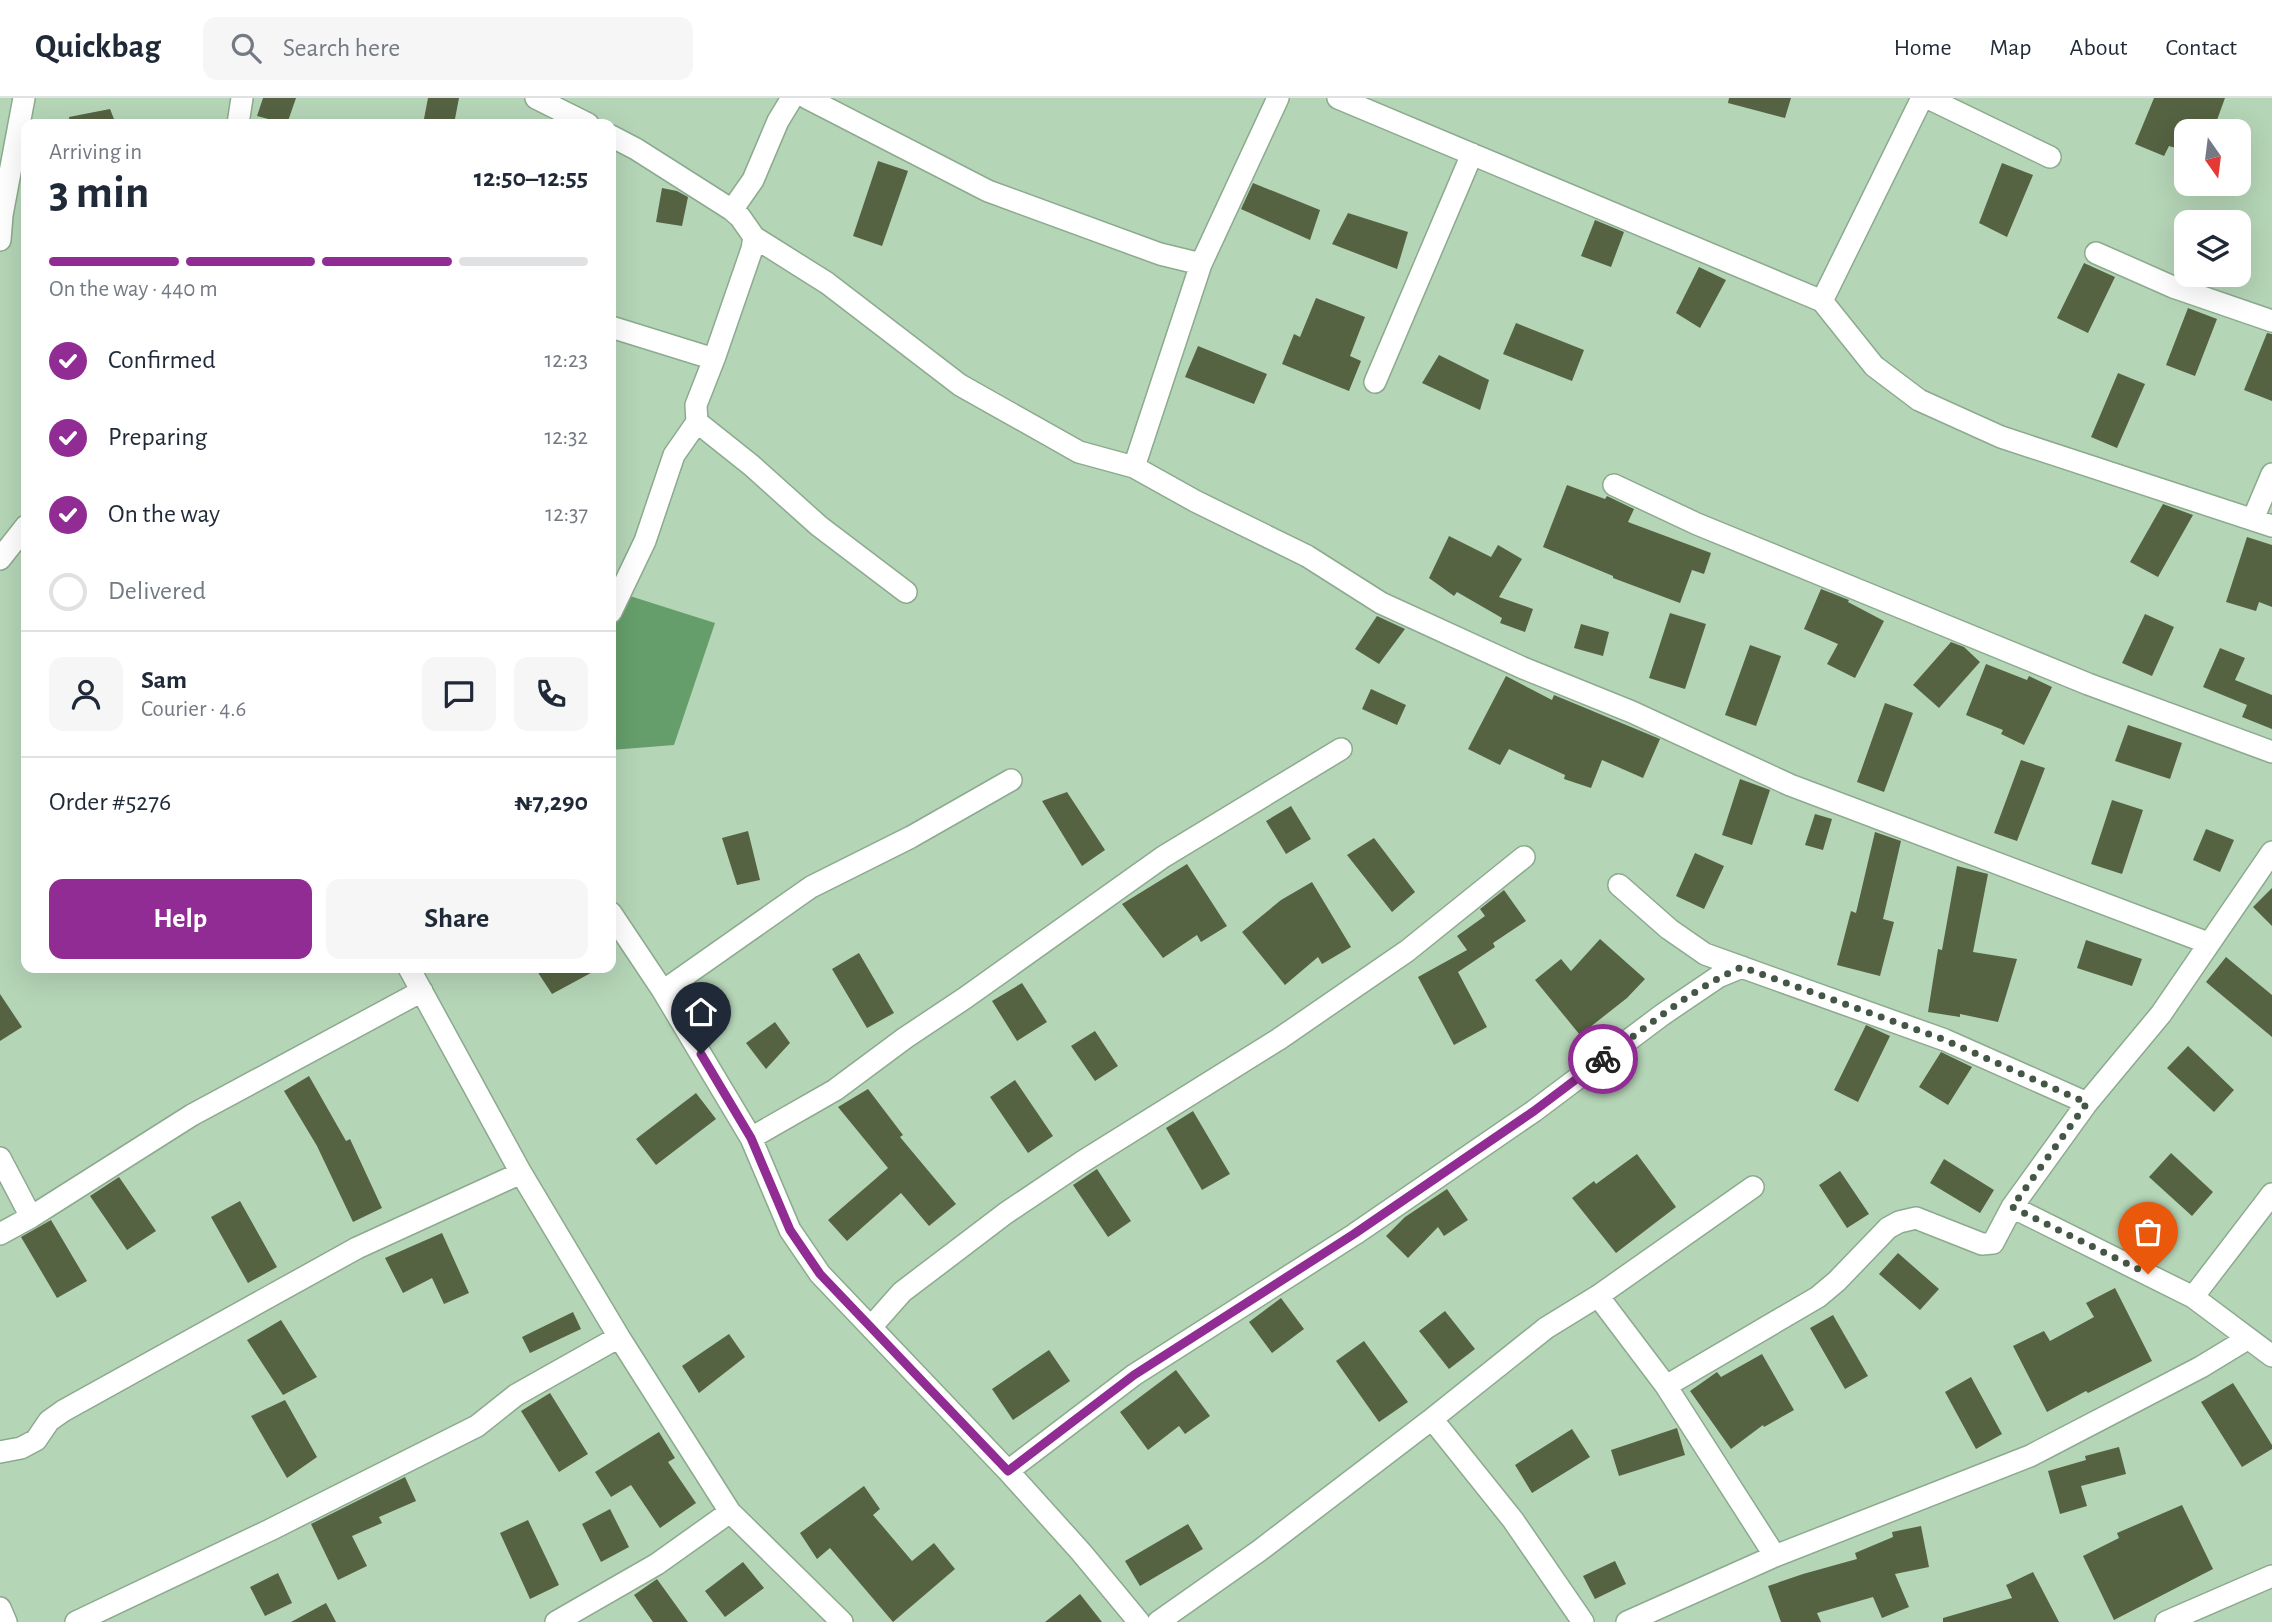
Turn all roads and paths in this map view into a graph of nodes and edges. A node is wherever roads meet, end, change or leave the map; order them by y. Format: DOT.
graph roads {
  1 [pos="24,98"];
  2 [pos="242,98"];
  3 [pos="792,98"];
  4 [pos="807,98"];
  5 [pos="1278,98"];
  6 [pos="1338,98"];
  7 [pos="1922,98"];
  8 [pos="1928,98"];
  9 [pos="539,99"];
  10 [pos="239,119"];
  11 [pos="578,119"];
  12 [pos="616,139"];
  13 [pos="1472,154"];
  14 [pos="2050,157"];
  15 [pos="732,210"];
  16 [pos="754,237"];
  17 [pos="0,240"];
  18 [pos="2096,253"];
  19 [pos="1201,264"];
  20 [pos="1822,300"];
  21 [pos="2272,321"];
  22 [pos="616,329"];
  23 [pos="715,359"];
  24 [pos="1375,382"];
  25 [pos="697,422"];
  26 [pos="1134,467"];
  27 [pos="2272,474"];
  28 [pos="1614,485"];
  29 [pos="2263,523"];
  30 [pos="21,532"];
  31 [pos="0,559"];
  32 [pos="906,592"];
  33 [pos="616,601"];
  34 [pos="1341,749"];
  35 [pos="2272,752"];
  36 [pos="1011,780"];
  37 [pos="2272,852"];
  38 [pos="1524,857"];
  39 [pos="1619,885"];
  40 [pos="616,920"];
  41 [pos="2208,943"];
  42 [pos="1742,967"];
  43 [pos="412,973"];
  44 [pos="422,991"];
  45 [pos="663,991"];
  46 [pos="2087,1103"];
  47 [pos="751,1138"];
  48 [pos="0,1158"];
  49 [pos="521,1173"];
  50 [pos="1753,1187"];
  51 [pos="2272,1194"];
  52 [pos="2012,1207"];
  53 [pos="31,1217"];
  54 [pos="0,1234"];
  55 [pos="1598,1296"];
  56 [pos="2193,1297"];
  57 [pos="871,1327"];
  58 [pos="619,1337"];
  59 [pos="2247,1339"];
  60 [pos="2272,1356"];
  61 [pos="1666,1386"];
  62 [pos="1432,1419"];
  63 [pos="0,1452"];
  64 [pos="1008,1471"];
  65 [pos="730,1512"];
  66 [pos="1776,1556"];
  67 [pos="2272,1576"];
  68 [pos="0,1608"];
  69 [pos="6,1622"];
  70 [pos="76,1622"];
  71 [pos="556,1622"];
  72 [pos="842,1622"];
  73 [pos="1139,1622"];
  74 [pos="1158,1622"];
  75 [pos="1583,1622"];
  76 [pos="1628,1622"];
  77 [pos="2166,1622"];
  1 -- 17 [label="street"];
  2 -- 10 [label="street"];
  3 -- 15 [label="street"];
  4 -- 19 [label="street"];
  5 -- 19 [label="street"];
  6 -- 13 [label="street"];
  7 -- 20 [label="street"];
  8 -- 14 [label="street"];
  9 -- 11 [label="street"];
  12 -- 15 [label="street"];
  13 -- 20 [label="street"];
  13 -- 24 [label="street"];
  15 -- 16 [label="street"];
  16 -- 23 [label="street"];
  16 -- 26 [label="street"];
  18 -- 21 [label="street"];
  19 -- 26 [label="street"];
  20 -- 29 [label="street"];
  22 -- 23 [label="street"];
  23 -- 25 [label="street"];
  25 -- 32 [label="street"];
  25 -- 33 [label="street"];
  26 -- 41 [label="street"];
  27 -- 29 [label="street"];
  28 -- 35 [label="street"];
  30 -- 31 [label="street"];
  34 -- 47 [label="street"];
  36 -- 45 [label="street"];
  37 -- 41 [label="street"];
  38 -- 57 [label="street"];
  39 -- 42 [label="street"];
  40 -- 45 [label="street"];
  41 -- 46 [label="street"];
  42 -- 46 [label="street"];
  42 -- 64 [label="street"];
  43 -- 44 [label="street"];
  44 -- 49 [label="street"];
  44 -- 53 [label="street"];
  45 -- 47 [label="street"];
  46 -- 52 [label="street"];
  47 -- 57 [label="street"];
  48 -- 53 [label="street"];
  49 -- 58 [label="street"];
  49 -- 63 [label="street"];
  50 -- 55 [label="street"];
  51 -- 56 [label="street"];
  52 -- 56 [label="street"];
  52 -- 61 [label="street"];
  53 -- 54 [label="street"];
  55 -- 61 [label="street"];
  55 -- 62 [label="street"];
  56 -- 59 [label="street"];
  57 -- 64 [label="street"];
  58 -- 65 [label="street"];
  58 -- 70 [label="street"];
  59 -- 60 [label="street"];
  59 -- 66 [label="street"];
  61 -- 66 [label="street"];
  62 -- 74 [label="street"];
  62 -- 75 [label="street"];
  64 -- 73 [label="street"];
  65 -- 71 [label="street"];
  65 -- 72 [label="street"];
  66 -- 76 [label="street"];
  67 -- 77 [label="street"];
  68 -- 69 [label="street"];
}
